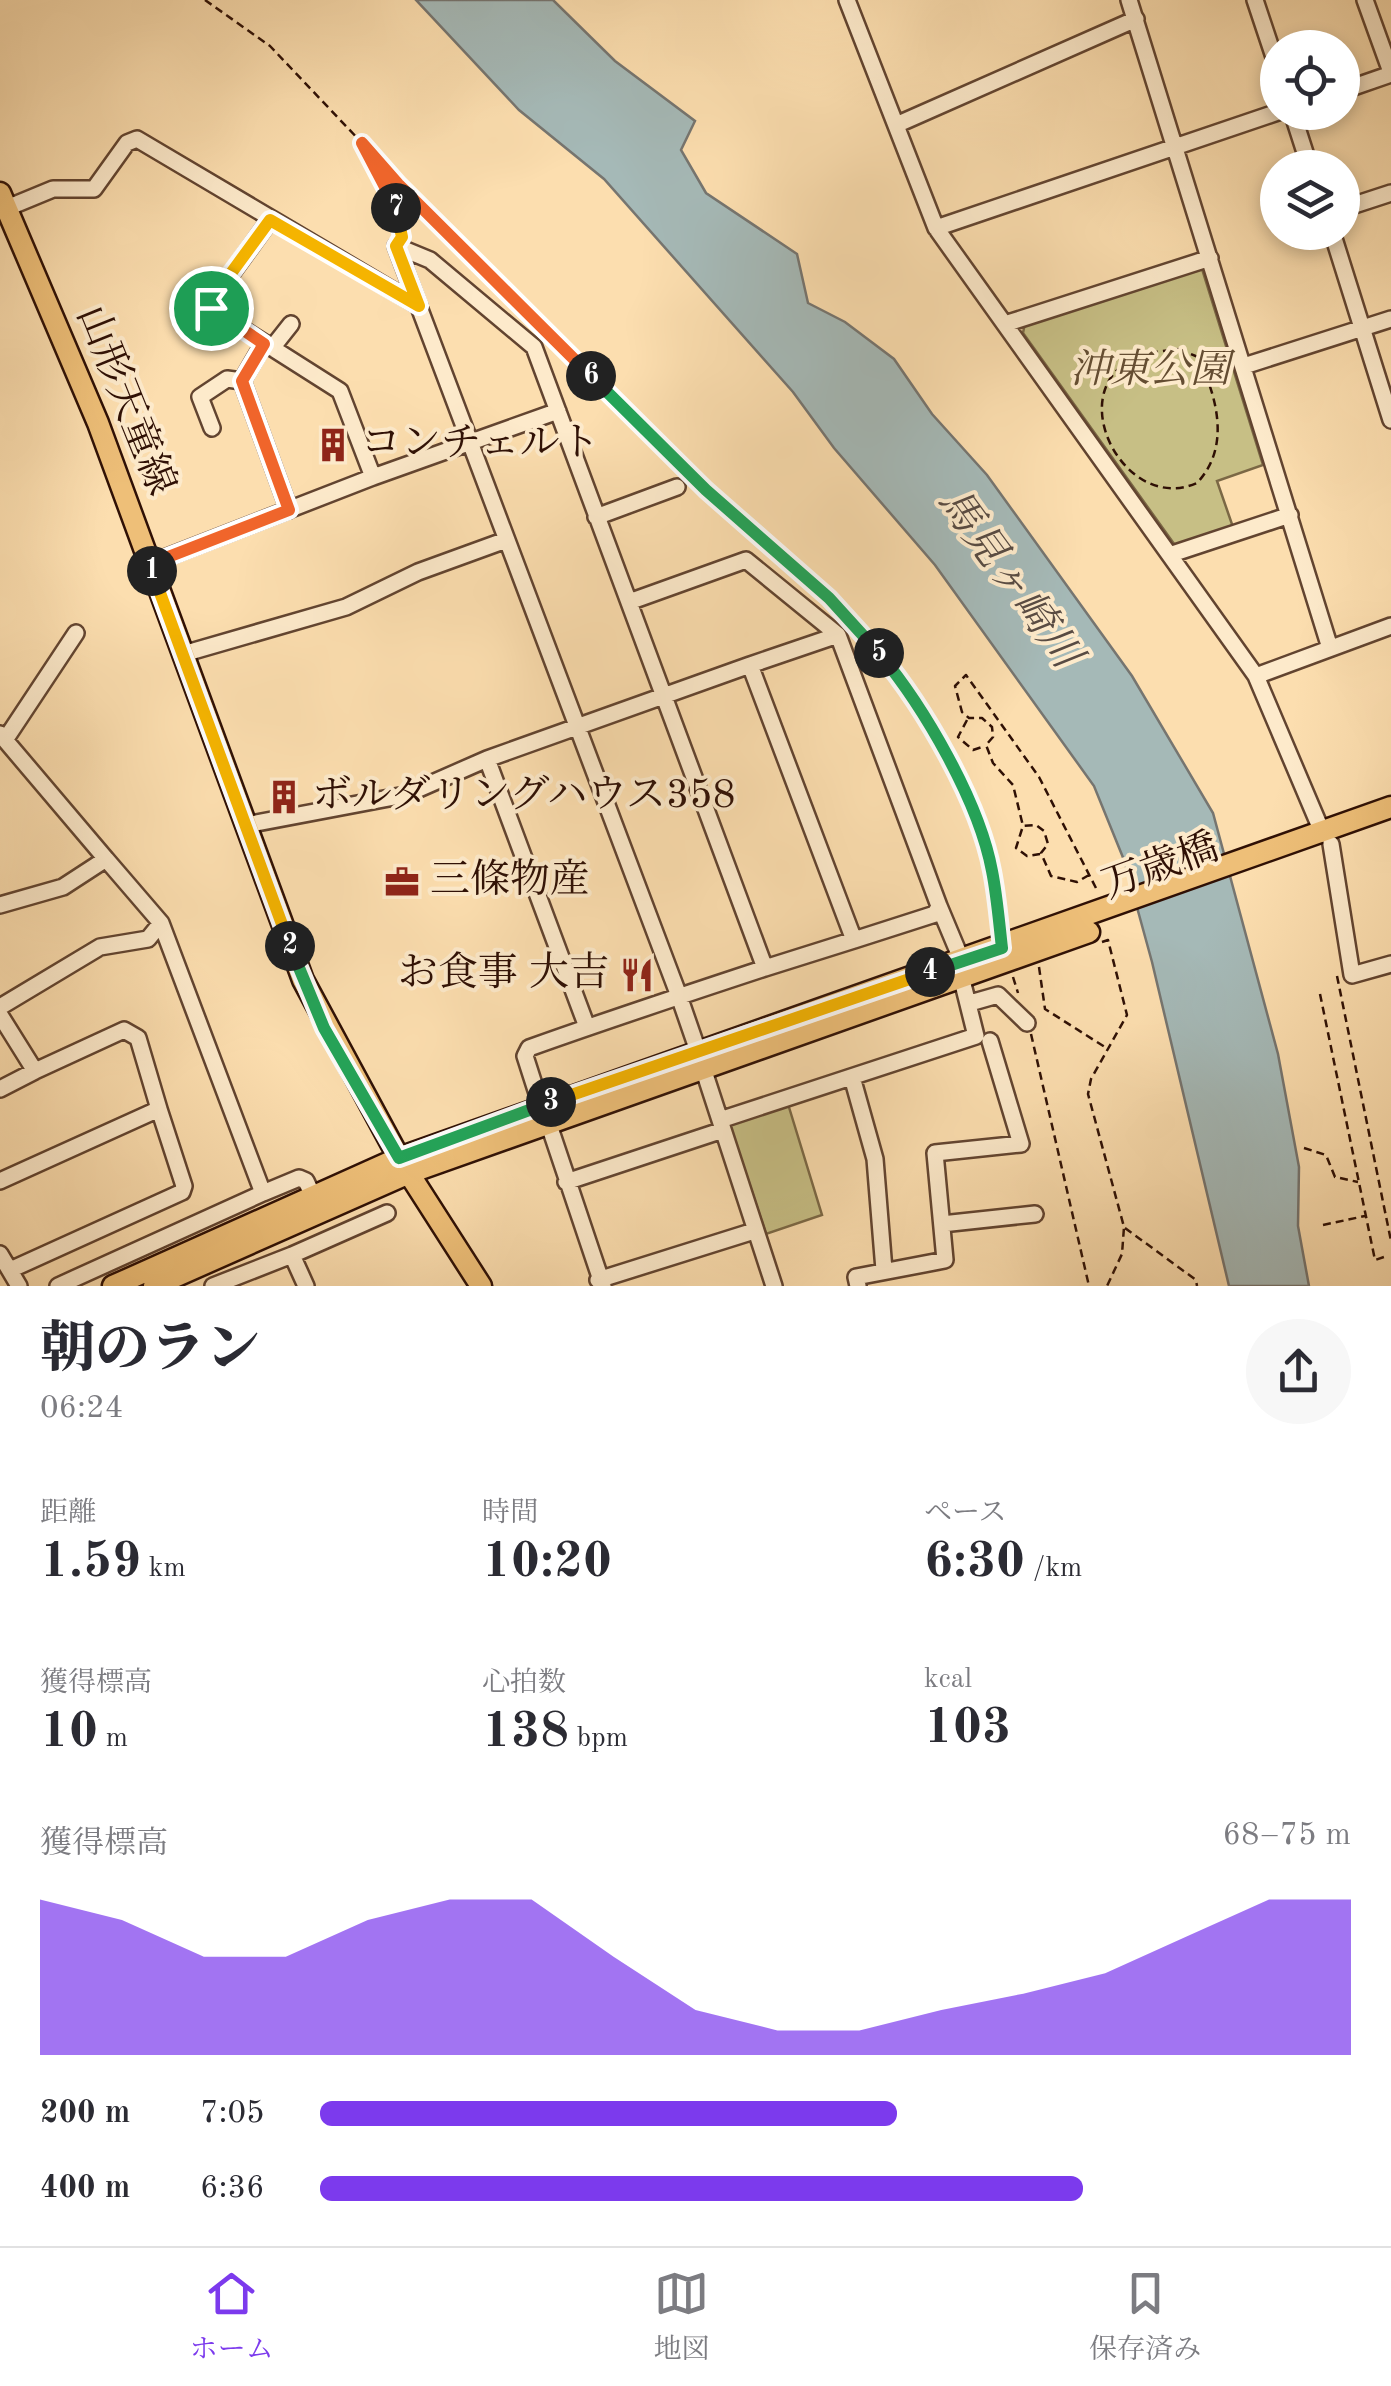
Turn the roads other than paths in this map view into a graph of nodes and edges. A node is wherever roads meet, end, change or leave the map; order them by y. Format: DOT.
graph roads {
  1 [pos="847,0"];
  2 [pos="1130,0"];
  3 [pos="1255,0"];
  4 [pos="1365,0"];
  5 [pos="1136,19"];
  6 [pos="1265,30"];
  7 [pos="1391,74"];
  8 [pos="1360,85"];
  9 [pos="1260,118"];
  10 [pos="896,125"];
  11 [pos="1176,148"];
  12 [pos="1391,193"];
  13 [pos="4,200"];
  14 [pos="1360,202"];
  15 [pos="270,220"];
  16 [pos="936,228"];
  17 [pos="1338,250"];
  18 [pos="1210,258"];
  19 [pos="419,306"];
  20 [pos="1391,319"];
  21 [pos="1008,323"];
  22 [pos="290,324"];
  23 [pos="1363,328"];
  24 [pos="268,346"];
  25 [pos="1244,366"];
  26 [pos="242,381"];
  27 [pos="558,411"];
  28 [pos="1391,420"];
  29 [pos="212,428"];
  30 [pos="469,442"];
  31 [pos="372,477"];
  32 [pos="677,486"];
  33 [pos="289,510"];
  34 [pos="1290,516"];
  35 [pos="596,517"];
  36 [pos="506,540"];
  37 [pos="1172,554"];
  38 [pos="150,564"];
  39 [pos="629,602"];
  40 [pos="1391,626"];
  41 [pos="76,632"];
  42 [pos="838,635"];
  43 [pos="1330,648"];
  44 [pos="183,654"];
  45 [pos="750,664"];
  46 [pos="1256,676"];
  47 [pos="664,694"];
  48 [pos="577,726"];
  49 [pos="3,741"];
  50 [pos="487,758"];
  51 [pos="1391,807"];
  52 [pos="1391,820"];
  53 [pos="246,825"];
  54 [pos="1327,839"];
  55 [pos="106,859"];
  56 [pos="0,905"];
  57 [pos="939,906"];
  58 [pos="162,923"];
  59 [pos="854,940"];
  60 [pos="1391,964"];
  61 [pos="765,968"];
  62 [pos="961,969"];
  63 [pos="679,996"];
  64 [pos="970,1004"];
  65 [pos="0,1007"];
  66 [pos="0,1015"];
  67 [pos="1028,1024"];
  68 [pos="587,1027"];
  69 [pos="990,1040"];
  70 [pos="701,1059"];
  71 [pos="35,1072"];
  72 [pos="852,1076"];
  73 [pos="0,1088"];
  74 [pos="159,1109"];
  75 [pos="545,1114"];
  76 [pos="722,1125"];
  77 [pos="404,1166"];
  78 [pos="0,1181"];
  79 [pos="566,1182"];
  80 [pos="263,1193"];
  81 [pos="316,1203"];
  82 [pos="388,1213"];
  83 [pos="1036,1214"];
  84 [pos="942,1224"];
  85 [pos="754,1231"];
  86 [pos="333,1236"];
  87 [pos="0,1254"];
  88 [pos="292,1256"];
  89 [pos="10,1270"];
  90 [pos="884,1270"];
  91 [pos="600,1283"];
  92 [pos="219,1285"];
  93 [pos="19,1286"];
  94 [pos="58,1286"];
  95 [pos="114,1286"];
  96 [pos="154,1286"];
  97 [pos="306,1286"];
  98 [pos="481,1286"];
  99 [pos="774,1286"];
  100 [pos="858,1286"];
  1 -- 10 [label="street"];
  2 -- 5 [label="street"];
  3 -- 6 [label="street"];
  4 -- 7 [label="street"];
  5 -- 10 [label="street"];
  5 -- 11 [label="street"];
  7 -- 8 [label="street"];
  9 -- 11 [label="street"];
  10 -- 16 [label="street"];
  11 -- 16 [label="street"];
  11 -- 18 [label="street"];
  12 -- 14 [label="street"];
  13 -- 15 [label="street"];
  13 -- 38 [label="main road, 山形天童線"];
  15 -- 19 [label="street"];
  15 -- 24 [label="street"];
  16 -- 21 [label="street"];
  17 -- 23 [label="street"];
  18 -- 21 [label="street"];
  18 -- 25 [label="street"];
  19 -- 27 [label="street"];
  19 -- 30 [label="street"];
  20 -- 23 [label="street"];
  21 -- 37 [label="street"];
  22 -- 24 [label="street"];
  23 -- 25 [label="street"];
  23 -- 28 [label="street"];
  24 -- 26 [label="street"];
  24 -- 31 [label="street"];
  25 -- 34 [label="street"];
  26 -- 29 [label="street"];
  26 -- 33 [label="street"];
  27 -- 30 [label="street"];
  27 -- 35 [label="street"];
  30 -- 31 [label="street"];
  30 -- 36 [label="street"];
  31 -- 33 [label="street"];
  32 -- 35 [label="street"];
  33 -- 38 [label="street"];
  34 -- 37 [label="street"];
  34 -- 43 [label="street"];
  35 -- 39 [label="street"];
  36 -- 44 [label="street"];
  36 -- 48 [label="street"];
  37 -- 46 [label="street"];
  38 -- 44 [label="main road, 山形天童線"];
  39 -- 42 [label="street"];
  39 -- 47 [label="street"];
  40 -- 43 [label="street"];
  41 -- 49 [label="street"];
  42 -- 45 [label="street"];
  42 -- 57 [label="street"];
  43 -- 46 [label="street"];
  44 -- 53 [label="main road, 山形天童線"];
  45 -- 47 [label="street"];
  45 -- 59 [label="street"];
  46 -- 54 [label="street"];
  47 -- 48 [label="street"];
  47 -- 61 [label="street"];
  48 -- 50 [label="street"];
  48 -- 63 [label="street"];
  49 -- 55 [label="street"];
  50 -- 53 [label="street"];
  50 -- 68 [label="street"];
  51 -- 54 [label="main road"];
  52 -- 54 [label="main road"];
  53 -- 77 [label="main road, 山形天童線"];
  54 -- 60 [label="street"];
  54 -- 62 [label="main road, 万歳橋"];
  55 -- 56 [label="street"];
  55 -- 58 [label="street"];
  57 -- 59 [label="street"];
  57 -- 62 [label="street"];
  58 -- 65 [label="street"];
  58 -- 80 [label="street"];
  59 -- 61 [label="street"];
  61 -- 63 [label="street"];
  62 -- 64 [label="street"];
  62 -- 70 [label="main road, 万歳橋"];
  63 -- 68 [label="street"];
  63 -- 70 [label="street"];
  64 -- 67 [label="street"];
  64 -- 72 [label="street"];
  66 -- 71 [label="street"];
  68 -- 75 [label="street"];
  69 -- 84 [label="street"];
  70 -- 75 [label="main road, 万歳橋"];
  70 -- 76 [label="street"];
  71 -- 73 [label="street"];
  71 -- 74 [label="street"];
  72 -- 76 [label="street"];
  72 -- 90 [label="street"];
  74 -- 78 [label="street"];
  74 -- 89 [label="street"];
  75 -- 77 [label="main road, 万歳橋"];
  75 -- 79 [label="street"];
  76 -- 79 [label="street"];
  76 -- 85 [label="street"];
  77 -- 81 [label="main road, 万歳橋"];
  77 -- 98 [label="main road, 山形天童線"];
  79 -- 91 [label="street"];
  80 -- 81 [label="street"];
  80 -- 94 [label="street"];
  81 -- 86 [label="street"];
  81 -- 95 [label="main road"];
  81 -- 96 [label="main road"];
  82 -- 86 [label="street"];
  83 -- 84 [label="street"];
  84 -- 90 [label="street"];
  85 -- 91 [label="street"];
  85 -- 99 [label="street"];
  86 -- 88 [label="street"];
  87 -- 89 [label="street"];
  88 -- 92 [label="street"];
  88 -- 97 [label="street"];
  89 -- 93 [label="street"];
  90 -- 100 [label="street"];
}
